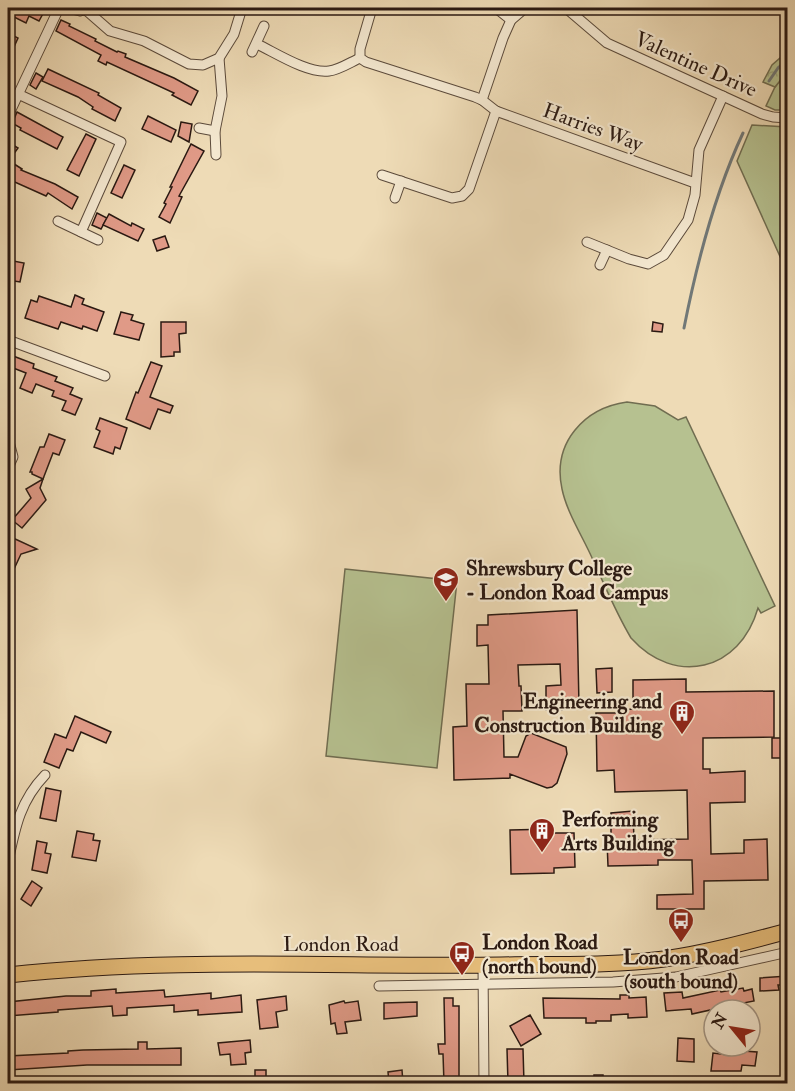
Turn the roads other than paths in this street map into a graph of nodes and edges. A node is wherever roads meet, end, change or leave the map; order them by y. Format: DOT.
graph roads {
  1 [pos="60,8"];
  2 [pos="68,8"];
  3 [pos="242,8"];
  4 [pos="372,8"];
  5 [pos="496,8"];
  6 [pos="525,8"];
  7 [pos="566,8"];
  8 [pos="88,9"];
  9 [pos="511,21"];
  10 [pos="264,26"];
  11 [pos="219,58"];
  12 [pos="360,58"];
  13 [pos="18,94"];
  14 [pos="723,96"];
  15 [pos="482,100"];
  16 [pos="496,111"];
  17 [pos="8,116"];
  18 [pos="788,118"];
  19 [pos="199,128"];
  20 [pos="215,131"];
  21 [pos="216,155"];
  22 [pos="382,175"];
  23 [pos="401,181"];
  24 [pos="695,183"];
  25 [pos="395,198"];
  26 [pos="58,221"];
  27 [pos="81,232"];
  28 [pos="98,240"];
  29 [pos="587,242"];
  30 [pos="607,250"];
  31 [pos="600,265"];
  32 [pos="8,340"];
  33 [pos="105,376"];
  34 [pos="9,440"];
  35 [pos="8,468"];
  36 [pos="45,775"];
  37 [pos="8,862"];
  38 [pos="788,931"];
  39 [pos="788,952"];
  40 [pos="674,957"];
  41 [pos="483,965"];
  42 [pos="8,975"];
  43 [pos="676,977"];
  44 [pos="483,983"];
  45 [pos="379,986"];
  46 [pos="105,1083"];
  47 [pos="128,1083"];
  48 [pos="230,1083"];
  49 [pos="484,1083"];
  1 -- 13 [label="street"];
  2 -- 8 [label="street"];
  3 -- 11 [label="street"];
  4 -- 12 [label="street"];
  5 -- 9 [label="street"];
  6 -- 9 [label="street"];
  7 -- 14 [label="street, Valentine Drive"];
  8 -- 11 [label="street"];
  9 -- 15 [label="street"];
  10 -- 12 [label="street"];
  11 -- 20 [label="street"];
  12 -- 15 [label="street"];
  13 -- 17 [label="street"];
  13 -- 27 [label="street"];
  14 -- 18 [label="street, Valentine Drive"];
  14 -- 24 [label="street"];
  15 -- 16 [label="street, Harries Way"];
  16 -- 23 [label="street"];
  16 -- 24 [label="street, Harries Way"];
  19 -- 20 [label="street"];
  20 -- 21 [label="street"];
  22 -- 23 [label="street"];
  23 -- 25 [label="street"];
  24 -- 30 [label="street"];
  26 -- 27 [label="street"];
  27 -- 28 [label="street"];
  29 -- 30 [label="street"];
  30 -- 31 [label="street"];
  32 -- 33 [label="street"];
  34 -- 35 [label="street"];
  36 -- 37 [label="street"];
  38 -- 40 [label="main road, London Road"];
  39 -- 43 [label="street, London Road"];
  40 -- 41 [label="main road, London Road"];
  40 -- 43 [label="street"];
  41 -- 42 [label="main road, London Road"];
  41 -- 44 [label="street"];
  43 -- 44 [label="street, London Road"];
  44 -- 45 [label="street, London Road"];
  44 -- 49 [label="street"];
  46 -- 47 [label="street"];
  47 -- 48 [label="street"];
}
